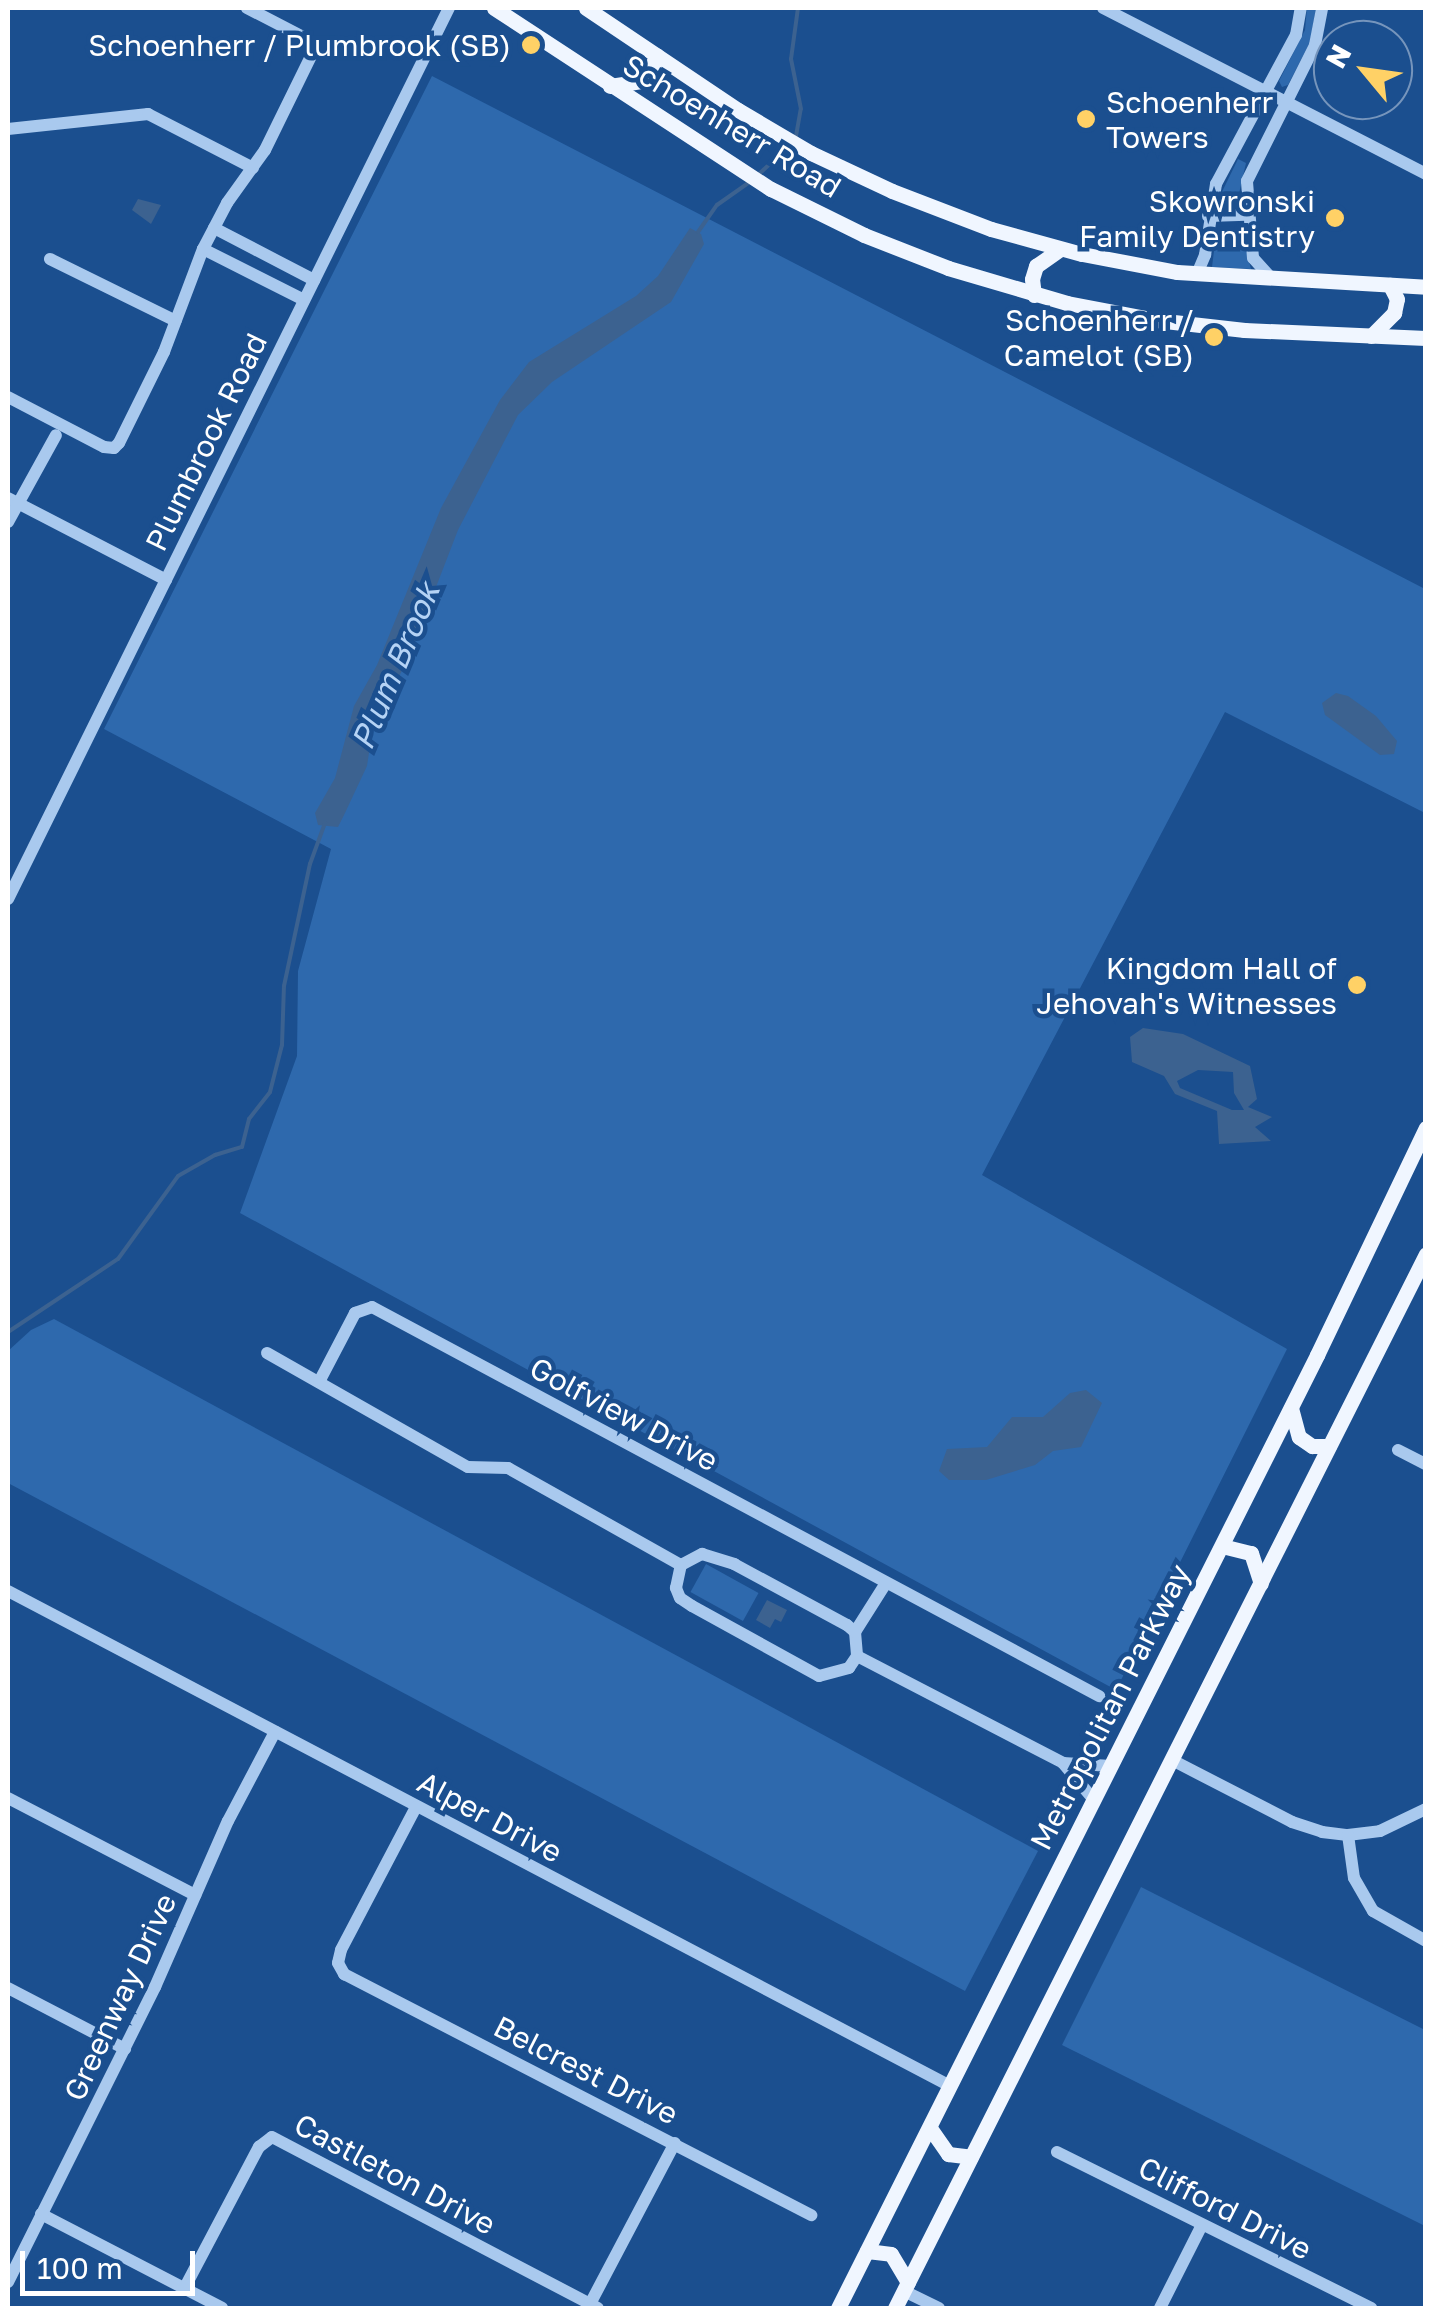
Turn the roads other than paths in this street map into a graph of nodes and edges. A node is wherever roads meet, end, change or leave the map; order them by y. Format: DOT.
graph roads {
  1 [pos="247,8"];
  2 [pos="449,8"];
  3 [pos="494,8"];
  4 [pos="586,8"];
  5 [pos="1102,8"];
  6 [pos="1301,8"];
  7 [pos="1322,8"];
  8 [pos="1118,11"];
  9 [pos="657,56"];
  10 [pos="610,86"];
  11 [pos="1266,92"];
  12 [pos="1286,102"];
  13 [pos="8,129"];
  14 [pos="1236,146"];
  15 [pos="1257,158"];
  16 [pos="253,168"];
  17 [pos="1425,171"];
  18 [pos="1246,215"];
  19 [pos="1208,216"];
  20 [pos="214,228"];
  21 [pos="203,249"];
  22 [pos="1060,249"];
  23 [pos="50,259"];
  24 [pos="1197,274"];
  25 [pos="314,280"];
  26 [pos="1274,280"];
  27 [pos="1390,285"];
  28 [pos="1426,287"];
  29 [pos="1034,295"];
  30 [pos="304,300"];
  31 [pos="176,321"];
  32 [pos="1371,336"];
  33 [pos="1426,338"];
  34 [pos="8,396"];
  35 [pos="56,435"];
  36 [pos="12,500"];
  37 [pos="8,522"];
  38 [pos="166,580"];
  39 [pos="8,899"];
  40 [pos="1426,1128"];
  41 [pos="1426,1254"];
  42 [pos="267,1353"];
  43 [pos="319,1382"];
  44 [pos="1291,1408"];
  45 [pos="1329,1446"];
  46 [pos="1398,1450"];
  47 [pos="1426,1464"];
  48 [pos="1222,1546"];
  49 [pos="681,1564"];
  50 [pos="1261,1582"];
  51 [pos="886,1583"];
  52 [pos="8,1591"];
  53 [pos="854,1632"];
  54 [pos="858,1656"];
  55 [pos="1100,1696"];
  56 [pos="275,1732"];
  57 [pos="1172,1760"];
  58 [pos="1063,1763"];
  59 [pos="1111,1766"];
  60 [pos="8,1798"];
  61 [pos="1094,1800"];
  62 [pos="416,1807"];
  63 [pos="1426,1809"];
  64 [pos="1348,1835"];
  65 [pos="195,1895"];
  66 [pos="1426,1941"];
  67 [pos="8,1988"];
  68 [pos="125,2049"];
  69 [pos="950,2086"];
  70 [pos="930,2128"];
  71 [pos="674,2142"];
  72 [pos="1057,2152"];
  73 [pos="971,2157"];
  74 [pos="42,2214"];
  75 [pos="811,2214"];
  76 [pos="1202,2225"];
  77 [pos="867,2251"];
  78 [pos="8,2282"];
  79 [pos="906,2286"];
  80 [pos="184,2289"];
  81 [pos="1343,2302"];
  82 [pos="594,2306"];
  83 [pos="222,2308"];
  84 [pos="838,2308"];
  85 [pos="895,2308"];
  86 [pos="939,2308"];
  87 [pos="1160,2308"];
  88 [pos="1371,2308"];
  1 -- 16 [label="street"];
  2 -- 25 [label="street, Plumbrook Road"];
  3 -- 10 [label="main road, Schoenherr Road"];
  4 -- 9 [label="main road, Schoenherr Road"];
  5 -- 8 [label="street"];
  6 -- 11 [label="street"];
  7 -- 12 [label="street"];
  8 -- 11 [label="street"];
  9 -- 10 [label="main road"];
  9 -- 22 [label="main road, Schoenherr Road"];
  10 -- 29 [label="main road, Schoenherr Road"];
  11 -- 12 [label="street"];
  11 -- 14 [label="street"];
  12 -- 15 [label="street"];
  12 -- 17 [label="street"];
  13 -- 16 [label="street"];
  14 -- 15 [label="street"];
  14 -- 19 [label="street"];
  15 -- 18 [label="street"];
  16 -- 20 [label="street"];
  18 -- 19 [label="street"];
  18 -- 26 [label="street"];
  19 -- 24 [label="street"];
  20 -- 21 [label="street"];
  20 -- 25 [label="street"];
  21 -- 30 [label="street"];
  21 -- 31 [label="street"];
  22 -- 24 [label="main road, Schoenherr Road"];
  22 -- 29 [label="main road"];
  23 -- 31 [label="street"];
  24 -- 26 [label="main road, Schoenherr Road"];
  25 -- 30 [label="street, Plumbrook Road"];
  26 -- 27 [label="main road, Schoenherr Road"];
  27 -- 28 [label="main road, Schoenherr Road"];
  27 -- 32 [label="main road"];
  29 -- 32 [label="main road, Schoenherr Road"];
  30 -- 38 [label="street, Plumbrook Road"];
  31 -- 34 [label="street"];
  32 -- 33 [label="main road, Schoenherr Road"];
  35 -- 36 [label="street"];
  36 -- 37 [label="street"];
  36 -- 38 [label="street"];
  38 -- 39 [label="street, Plumbrook Road"];
  40 -- 44 [label="main road, Metropolitan Parkway"];
  41 -- 45 [label="main road"];
  42 -- 43 [label="street"];
  43 -- 49 [label="street"];
  43 -- 51 [label="street, Golfview Drive"];
  44 -- 45 [label="main road"];
  44 -- 48 [label="main road, Metropolitan Parkway"];
  45 -- 50 [label="main road"];
  46 -- 47 [label="street"];
  48 -- 50 [label="main road"];
  48 -- 59 [label="main road, Metropolitan Parkway"];
  49 -- 53 [label="street"];
  49 -- 54 [label="street"];
  50 -- 57 [label="main road"];
  51 -- 53 [label="street"];
  51 -- 55 [label="street, Golfview Drive"];
  52 -- 56 [label="street, Alper Drive"];
  53 -- 54 [label="street"];
  54 -- 58 [label="street"];
  56 -- 62 [label="street, Alper Drive"];
  56 -- 65 [label="street, Greenway Drive"];
  57 -- 64 [label="street"];
  57 -- 73 [label="main road"];
  58 -- 59 [label="street"];
  58 -- 61 [label="street"];
  59 -- 61 [label="main road, Metropolitan Parkway"];
  60 -- 65 [label="street"];
  61 -- 69 [label="main road, Metropolitan Parkway"];
  62 -- 69 [label="street, Alper Drive"];
  62 -- 71 [label="street, Belcrest Drive"];
  63 -- 64 [label="street"];
  64 -- 66 [label="street"];
  65 -- 68 [label="street, Greenway Drive"];
  67 -- 68 [label="street"];
  68 -- 74 [label="street, Greenway Drive"];
  69 -- 70 [label="main road, Metropolitan Parkway"];
  70 -- 73 [label="main road"];
  70 -- 77 [label="main road, Metropolitan Parkway"];
  71 -- 75 [label="street, Belcrest Drive"];
  71 -- 82 [label="street"];
  72 -- 76 [label="street, Clifford Drive"];
  73 -- 79 [label="main road"];
  74 -- 78 [label="street, Greenway Drive"];
  74 -- 80 [label="street"];
  76 -- 81 [label="street, Clifford Drive"];
  76 -- 87 [label="street"];
  77 -- 79 [label="main road"];
  77 -- 84 [label="main road, Metropolitan Parkway"];
  79 -- 85 [label="main road"];
  79 -- 86 [label="street"];
  80 -- 82 [label="street, Castleton Drive"];
  80 -- 83 [label="street"];
  81 -- 88 [label="street, Clifford Drive"];
}
